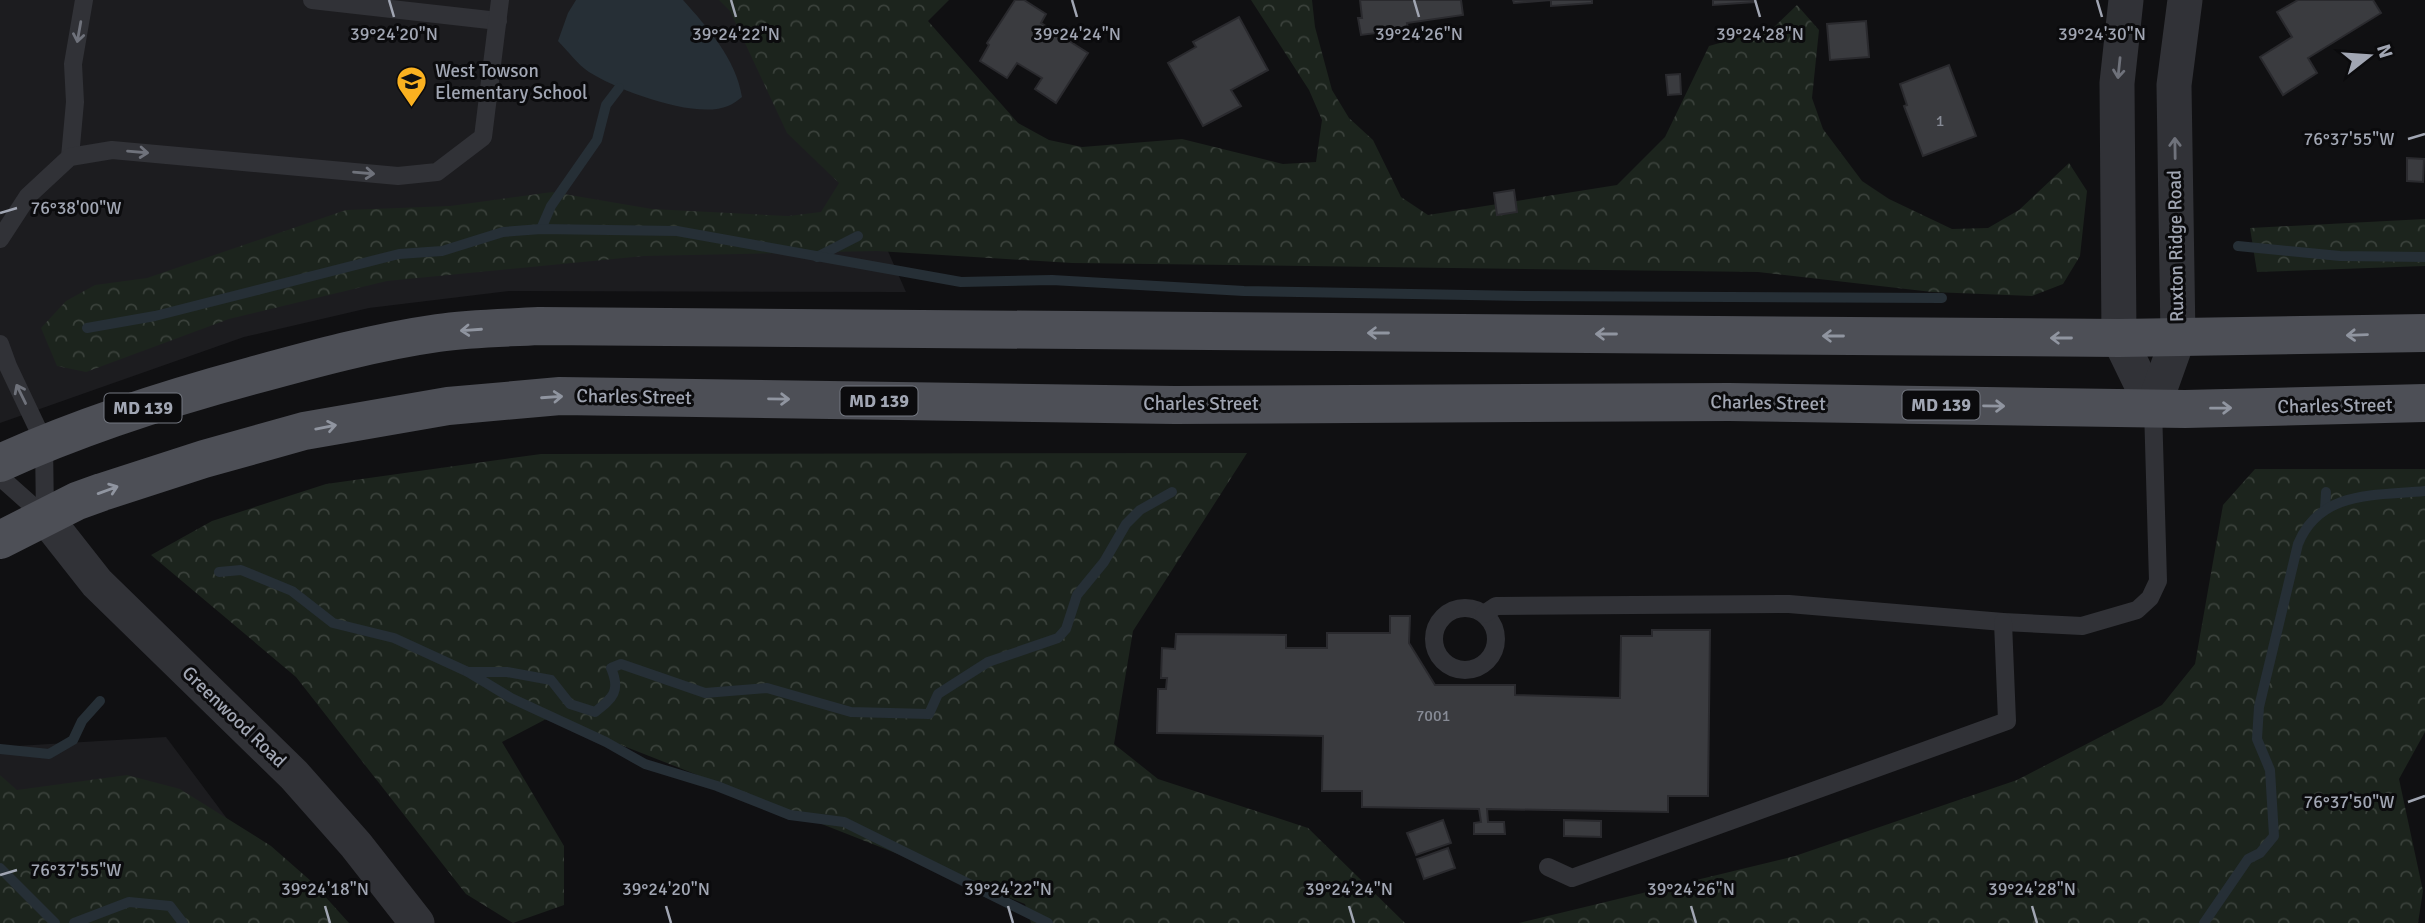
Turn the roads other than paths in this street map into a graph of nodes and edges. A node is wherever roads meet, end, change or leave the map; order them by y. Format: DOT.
graph roads {
  1 [pos="84,0"];
  2 [pos="312,0"];
  3 [pos="500,0"];
  4 [pos="2126,0"];
  5 [pos="2185,0"];
  6 [pos="498,21"];
  7 [pos="70,157"];
  8 [pos="0,239"];
  9 [pos="2425,333"];
  10 [pos="2119,338"];
  11 [pos="2178,338"];
  12 [pos="0,344"];
  13 [pos="2425,403"];
  14 [pos="2153,408"];
  15 [pos="44,442"];
  16 [pos="0,463"];
  17 [pos="0,477"];
  18 [pos="45,517"];
  19 [pos="0,540"];
  20 [pos="1484,614"];
  21 [pos="2003,622"];
  22 [pos="1548,867"];
  23 [pos="418,923"];
  1 -- 7 [label="lane, one-way"];
  2 -- 6 [label="lane"];
  3 -- 6 [label="lane"];
  4 -- 10 [label="street, one-way"];
  11 -- 5 [label="street, Ruxton Ridge Road, one-way"];
  7 -- 6 [label="lane, one-way"];
  7 -- 8 [label="lane"];
  9 -- 11 [label="main road, MD 139, one-way"];
  10 -- 11 [label="main road, MD 139"];
  10 -- 14 [label="street"];
  10 -- 15 [label="main road, MD 139, one-way"];
  11 -- 14 [label="street, Ruxton Ridge Road"];
  15 -- 12 [label="lane, one-way"];
  14 -- 13 [label="main road, Charles Street / MD 139, one-way"];
  18 -- 14 [label="main road, Charles Street / MD 139, one-way"];
  14 -- 21 [label="lane"];
  15 -- 16 [label="main road, MD 139"];
  15 -- 18 [label="lane"];
  17 -- 18 [label="lane"];
  18 -- 19 [label="main road, Charles Street / MD 139"];
  18 -- 23 [label="street, Greenwood Road"];
  20 -- 21 [label="lane"];
  21 -- 22 [label="lane"];
}
